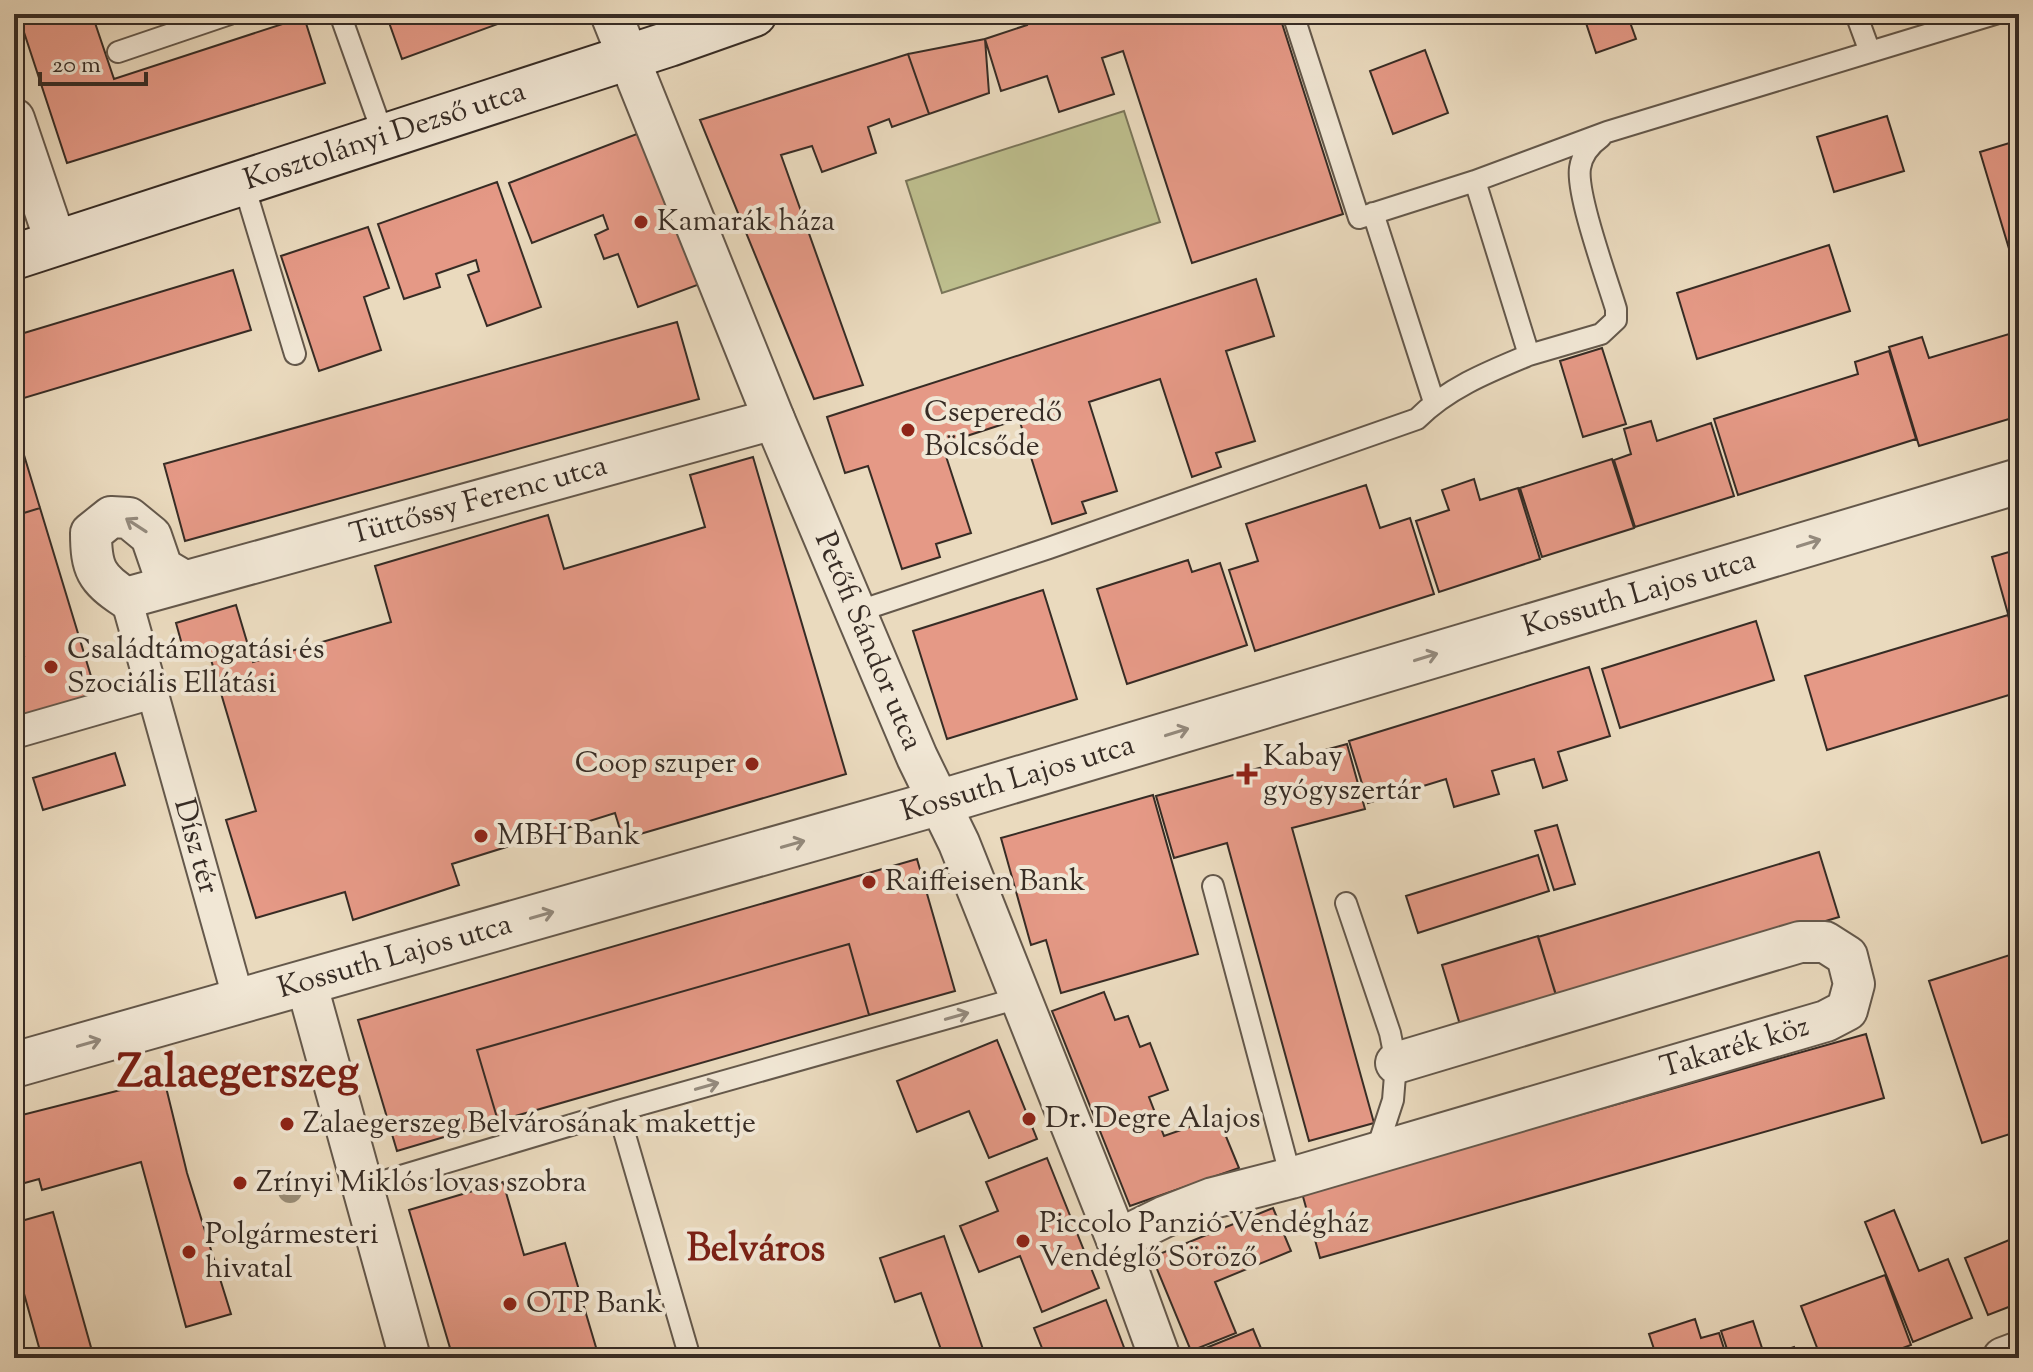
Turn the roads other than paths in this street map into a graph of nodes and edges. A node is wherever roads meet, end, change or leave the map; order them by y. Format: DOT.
graph roads {
  1 [pos="340,14"];
  2 [pos="611,14"];
  3 [pos="754,14"];
  4 [pos="1293,14"];
  5 [pos="1856,14"];
  6 [pos="1995,14"];
  7 [pos="226,15"];
  8 [pos="118,52"];
  9 [pos="1870,52"];
  10 [pos="628,58"];
  11 [pos="14,119"];
  12 [pos="1607,132"];
  13 [pos="384,137"];
  14 [pos="1475,181"];
  15 [pos="243,182"];
  16 [pos="1373,213"];
  17 [pos="56,243"];
  18 [pos="14,257"];
  19 [pos="295,354"];
  20 [pos="1529,355"];
  21 [pos="1434,402"];
  22 [pos="774,419"];
  23 [pos="2019,481"];
  24 [pos="184,581"];
  25 [pos="126,598"];
  26 [pos="856,612"];
  27 [pos="153,693"];
  28 [pos="14,733"];
  29 [pos="941,802"];
  30 [pos="1213,886"];
  31 [pos="1346,903"];
  32 [pos="306,982"];
  33 [pos="1019,998"];
  34 [pos="239,1001"];
  35 [pos="1396,1063"];
  36 [pos="14,1065"];
  37 [pos="618,1111"];
  38 [pos="1376,1152"];
  39 [pos="1291,1178"];
  40 [pos="364,1187"];
  41 [pos="1117,1240"];
  42 [pos="2019,1352"];
  43 [pos="410,1358"];
  44 [pos="690,1358"];
  45 [pos="1160,1358"];
  46 [pos="2003,1358"];
  1 -- 13 [label="lane"];
  2 -- 10 [label="street, Petőfi Sándor utca"];
  3 -- 10 [label="street, Kosztolányi Dezső utca"];
  4 -- 16 [label="lane"];
  5 -- 9 [label="lane"];
  6 -- 9 [label="lane"];
  7 -- 8 [label="lane"];
  9 -- 12 [label="lane"];
  10 -- 13 [label="street, Kosztolányi Dezső utca"];
  10 -- 22 [label="street, Petőfi Sándor utca"];
  11 -- 17 [label="street"];
  12 -- 14 [label="lane"];
  12 -- 20 [label="lane"];
  13 -- 15 [label="street, Kosztolányi Dezső utca"];
  14 -- 16 [label="lane"];
  14 -- 20 [label="lane"];
  15 -- 17 [label="street, Kosztolányi Dezső utca"];
  15 -- 19 [label="lane"];
  16 -- 21 [label="lane"];
  17 -- 18 [label="street, Kosztolányi Dezső utca"];
  20 -- 21 [label="lane"];
  21 -- 26 [label="lane"];
  22 -- 24 [label="street, Tüttőssy Ferenc utca"];
  22 -- 26 [label="street, Petőfi Sándor utca"];
  29 -- 23 [label="street, Kossuth Lajos utca, one-way"];
  24 -- 25 [label="street, Tüttőssy Ferenc utca"];
  24 -- 25 [label="street, one-way"];
  25 -- 27 [label="street, Dísz tér"];
  26 -- 29 [label="street, Petőfi Sándor utca"];
  27 -- 28 [label="street"];
  27 -- 34 [label="street, Dísz tér"];
  32 -- 29 [label="street, Kossuth Lajos utca, one-way"];
  29 -- 33 [label="street, Petőfi Sándor utca"];
  30 -- 39 [label="lane"];
  31 -- 35 [label="lane"];
  32 -- 34 [label="street, Kossuth Lajos utca"];
  32 -- 40 [label="street"];
  37 -- 33 [label="lane, one-way"];
  33 -- 41 [label="street, Petőfi Sándor utca"];
  36 -- 34 [label="street, Kossuth Lajos utca, one-way"];
  35 -- 38 [label="lane"];
  35 -- 38 [label="street, Takarék köz"];
  37 -- 40 [label="lane"];
  37 -- 44 [label="lane"];
  38 -- 39 [label="street, Takarék köz"];
  39 -- 41 [label="street, Takarék köz"];
  40 -- 43 [label="street"];
  41 -- 45 [label="street, Petőfi Sándor utca"];
  42 -- 46 [label="street"];
}
